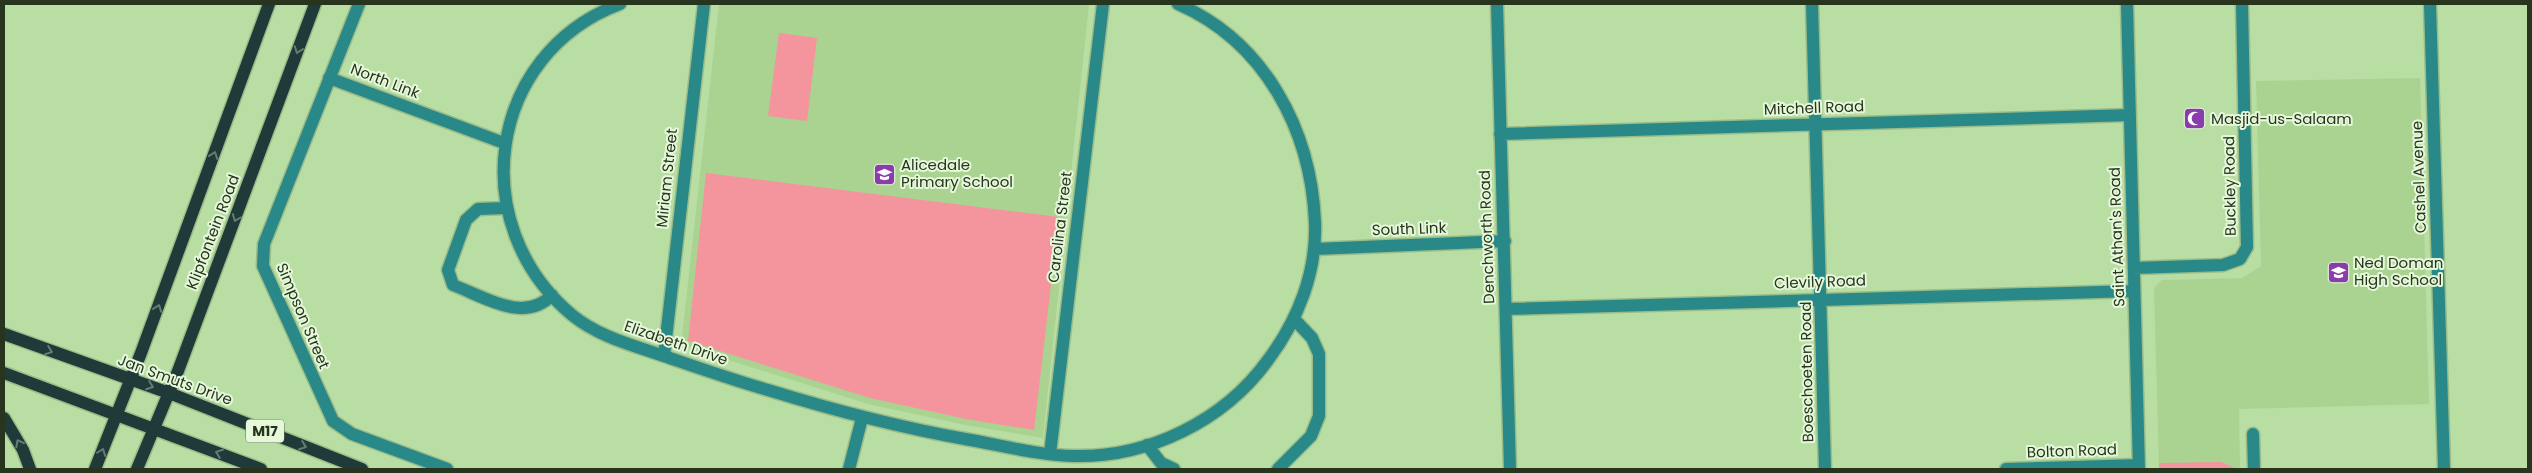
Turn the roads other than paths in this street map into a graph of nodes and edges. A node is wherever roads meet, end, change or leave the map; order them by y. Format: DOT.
graph roads {
  1 [pos="270,4"];
  2 [pos="315,4"];
  3 [pos="359,4"];
  4 [pos="620,4"];
  5 [pos="704,4"];
  6 [pos="1103,4"];
  7 [pos="1178,4"];
  8 [pos="1497,4"];
  9 [pos="1812,4"];
  10 [pos="2127,4"];
  11 [pos="2242,4"];
  12 [pos="2430,4"];
  13 [pos="329,78"];
  14 [pos="2130,116"];
  15 [pos="1816,124"];
  16 [pos="1500,134"];
  17 [pos="504,143"];
  18 [pos="506,208"];
  19 [pos="1505,241"];
  20 [pos="1315,249"];
  21 [pos="2134,268"];
  22 [pos="2134,291"];
  23 [pos="552,295"];
  24 [pos="1822,298"];
  25 [pos="1506,309"];
  26 [pos="1294,319"];
  27 [pos="4,334"];
  28 [pos="664,356"];
  29 [pos="4,373"];
  30 [pos="130,380"];
  31 [pos="169,393"];
  32 [pos="116,416"];
  33 [pos="4,418"];
  34 [pos="862,418"];
  35 [pos="154,429"];
  36 [pos="2253,434"];
  37 [pos="1147,445"];
  38 [pos="1050,454"];
  39 [pos="2139,467"];
  40 [pos="30,469"];
  41 [pos="95,469"];
  42 [pos="137,469"];
  43 [pos="261,469"];
  44 [pos="362,469"];
  45 [pos="446,469"];
  46 [pos="849,469"];
  47 [pos="1174,469"];
  48 [pos="1278,469"];
  49 [pos="1510,469"];
  50 [pos="1825,469"];
  51 [pos="2006,469"];
  52 [pos="2254,469"];
  53 [pos="2444,469"];
  30 -- 1 [label="main road, Klipfontein Road, one-way"];
  2 -- 31 [label="main road, Klipfontein Road, one-way"];
  3 -- 13 [label="street, North Link"];
  4 -- 17 [label="street, Elizabeth Drive"];
  5 -- 28 [label="street, Miriam Street"];
  6 -- 38 [label="street, Carolina Street"];
  7 -- 20 [label="street, Elizabeth Drive"];
  8 -- 16 [label="street, Denchworth Road"];
  9 -- 15 [label="street, Boeschoeten Road"];
  10 -- 14 [label="street, Saint Athan's Road"];
  11 -- 21 [label="street, Buckley Road"];
  12 -- 53 [label="street, Cashel Avenue"];
  13 -- 17 [label="street, North Link"];
  13 -- 45 [label="street, Simpson Street"];
  14 -- 15 [label="street, Mitchell Road"];
  14 -- 21 [label="street, Saint Athan's Road"];
  15 -- 16 [label="street, Mitchell Road"];
  15 -- 24 [label="street, Boeschoeten Road"];
  16 -- 19 [label="street, Denchworth Road"];
  17 -- 18 [label="street, Elizabeth Drive"];
  18 -- 23 [label="street, Elizabeth Drive"];
  18 -- 23 [label="street"];
  19 -- 20 [label="street, South Link"];
  19 -- 25 [label="street, Denchworth Road"];
  20 -- 26 [label="street, Elizabeth Drive"];
  21 -- 22 [label="street, Saint Athan's Road"];
  22 -- 24 [label="street, Clevily Road"];
  22 -- 39 [label="street, Saint Athan's Road"];
  23 -- 28 [label="street, Elizabeth Drive"];
  24 -- 25 [label="street, Clevily Road"];
  24 -- 50 [label="street, Boeschoeten Road"];
  25 -- 49 [label="street, Denchworth Road"];
  26 -- 37 [label="street, Elizabeth Drive"];
  26 -- 48 [label="street"];
  27 -- 30 [label="main road, Jan Smuts Drive / M17, one-way"];
  28 -- 34 [label="street, Elizabeth Drive"];
  29 -- 32 [label="main road, M17"];
  30 -- 31 [label="main road, Jan Smuts Drive / M17, one-way"];
  30 -- 32 [label="main road, Klipfontein Road"];
  31 -- 35 [label="main road, Klipfontein Road"];
  31 -- 44 [label="main road, Jan Smuts Drive / M17, one-way"];
  32 -- 35 [label="main road, M17"];
  41 -- 32 [label="main road, Klipfontein Road, one-way"];
  40 -- 33 [label="main road, one-way"];
  34 -- 38 [label="street, Elizabeth Drive"];
  34 -- 46 [label="street"];
  35 -- 42 [label="main road, Klipfontein Road"];
  43 -- 35 [label="main road, M17, one-way"];
  36 -- 52 [label="street"];
  37 -- 38 [label="street, Elizabeth Drive"];
  37 -- 47 [label="street"];
  39 -- 51 [label="street, Bolton Road"];
}
